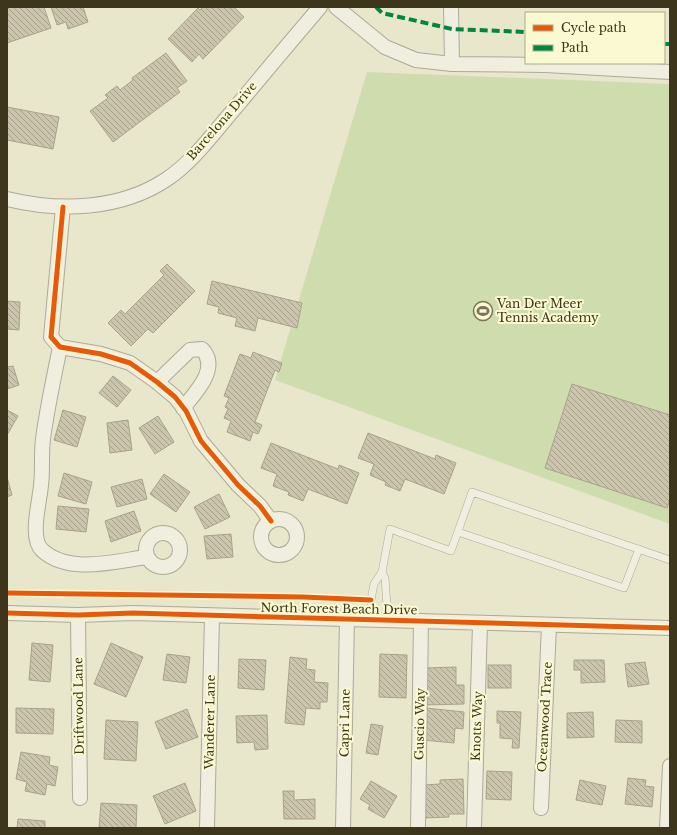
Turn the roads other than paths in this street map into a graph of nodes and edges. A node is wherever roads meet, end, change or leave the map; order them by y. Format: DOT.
graph roads {
  1 [pos="320,7"];
  2 [pos="336,7"];
  3 [pos="450,7"];
  4 [pos="452,64"];
  5 [pos="670,72"];
  6 [pos="7,199"];
  7 [pos="63,207"];
  8 [pos="60,346"];
  9 [pos="157,382"];
  10 [pos="183,408"];
  11 [pos="271,521"];
  12 [pos="458,532"];
  13 [pos="639,549"];
  14 [pos="147,557"];
  15 [pos="670,560"];
  16 [pos="382,572"];
  17 [pos="7,613"];
  18 [pos="78,614"];
  19 [pos="212,616"];
  20 [pos="347,619"];
  21 [pos="371,619"];
  22 [pos="388,619"];
  23 [pos="421,621"];
  24 [pos="480,624"];
  25 [pos="549,625"];
  26 [pos="670,628"];
  27 [pos="670,766"];
  28 [pos="80,798"];
  29 [pos="541,808"];
  30 [pos="207,828"];
  31 [pos="343,828"];
  32 [pos="418,828"];
  33 [pos="474,828"];
  34 [pos="667,828"];
  1 -- 7 [label="street, Barcelona Drive"];
  2 -- 4 [label="street"];
  3 -- 4 [label="street"];
  4 -- 5 [label="street"];
  6 -- 7 [label="street, Barcelona Drive"];
  7 -- 8 [label="street"];
  8 -- 9 [label="street"];
  8 -- 14 [label="street"];
  9 -- 10 [label="street"];
  9 -- 10 [label="street"];
  10 -- 11 [label="street"];
  12 -- 13 [label="lane"];
  12 -- 13 [label="lane"];
  12 -- 16 [label="lane"];
  13 -- 15 [label="lane"];
  16 -- 21 [label="lane"];
  16 -- 22 [label="lane"];
  17 -- 18 [label="street, North Forest Beach Drive"];
  18 -- 19 [label="street, North Forest Beach Drive"];
  18 -- 28 [label="street, Driftwood Lane"];
  19 -- 20 [label="street, North Forest Beach Drive"];
  19 -- 30 [label="street, Wanderer Lane"];
  20 -- 21 [label="street, North Forest Beach Drive"];
  20 -- 31 [label="street, Capri Lane"];
  21 -- 22 [label="street, North Forest Beach Drive"];
  22 -- 23 [label="street, North Forest Beach Drive"];
  23 -- 24 [label="street, North Forest Beach Drive"];
  23 -- 32 [label="street, Guscio Way"];
  24 -- 25 [label="street, North Forest Beach Drive"];
  24 -- 33 [label="street, Knotts Way"];
  25 -- 26 [label="street, North Forest Beach Drive"];
  25 -- 29 [label="street, Oceanwood Trace"];
  27 -- 34 [label="street"];
}
